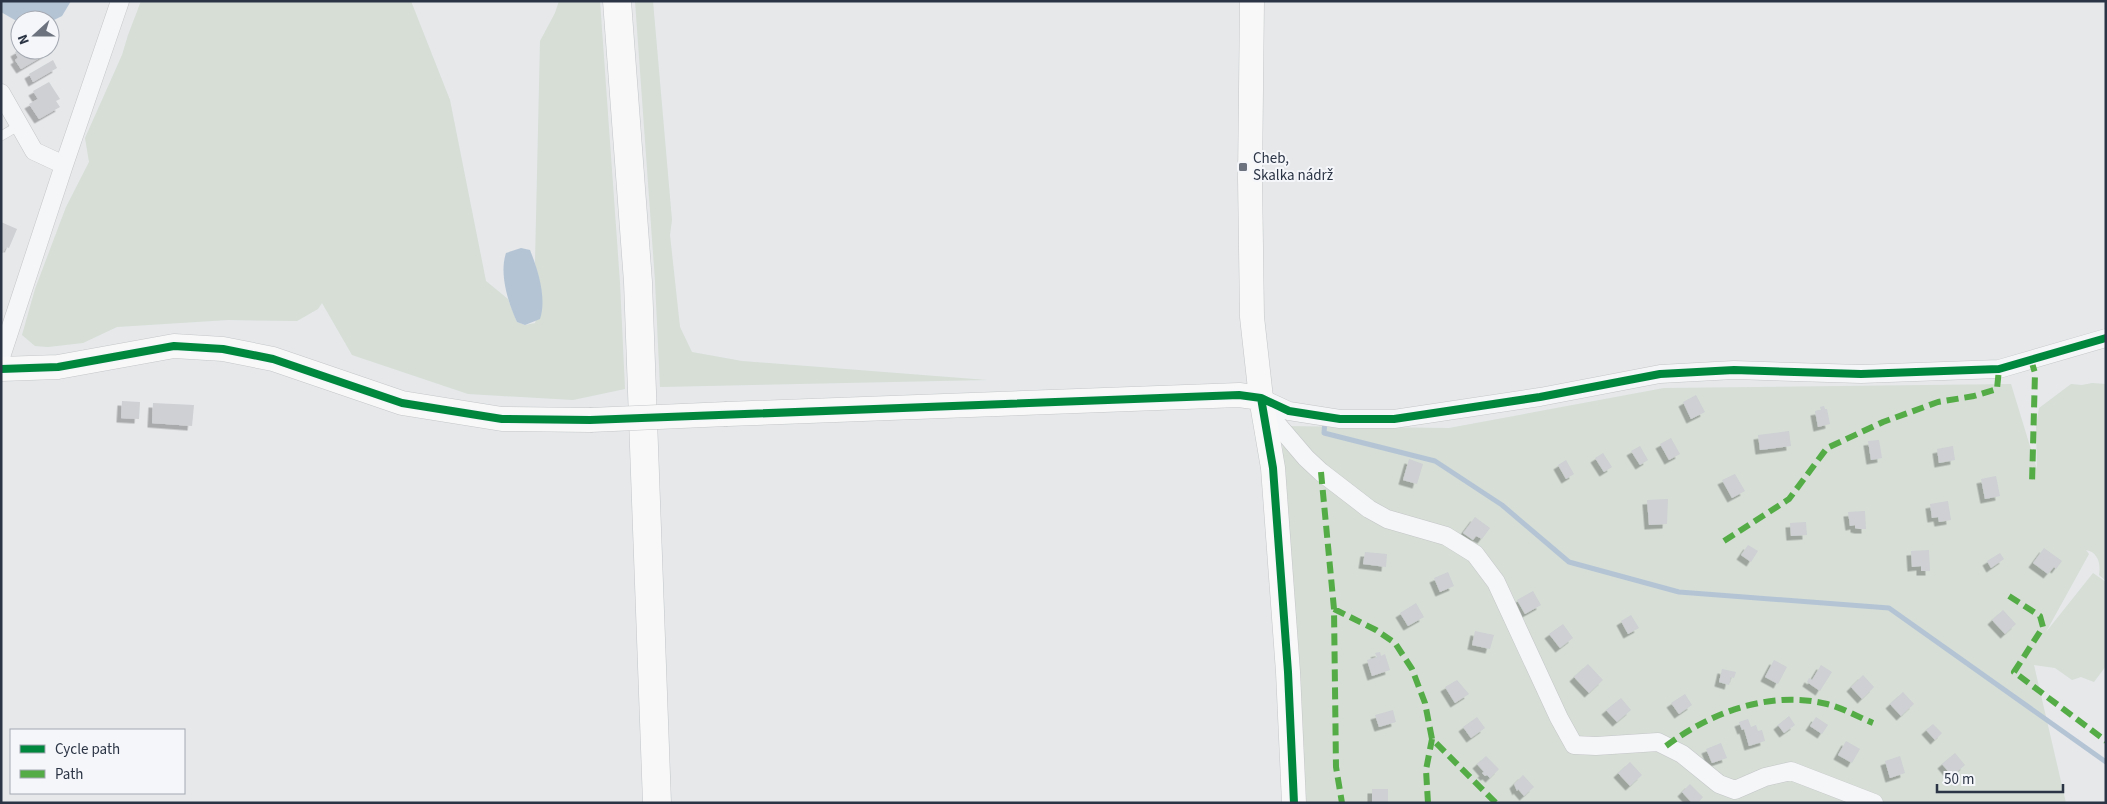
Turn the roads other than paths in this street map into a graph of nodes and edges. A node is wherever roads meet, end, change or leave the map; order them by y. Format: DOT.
graph roads {
  1 [pos="120,1"];
  2 [pos="617,1"];
  3 [pos="1252,1"];
  4 [pos="1,93"];
  5 [pos="20,125"];
  6 [pos="1,136"];
  7 [pos="64,165"];
  8 [pos="2106,338"];
  9 [pos="1,357"];
  10 [pos="1,369"];
  11 [pos="1261,398"];
  12 [pos="657,803"];
  13 [pos="1294,803"];
  14 [pos="1874,803"];
  1 -- 7 [label="street"];
  2 -- 12 [label="main road"];
  3 -- 11 [label="street"];
  4 -- 5 [label="street"];
  5 -- 6 [label="lane"];
  5 -- 7 [label="street"];
  7 -- 9 [label="street"];
  8 -- 11 [label="street"];
  10 -- 11 [label="street, bridge"];
  11 -- 13 [label="street"];
  11 -- 14 [label="street"];
}
